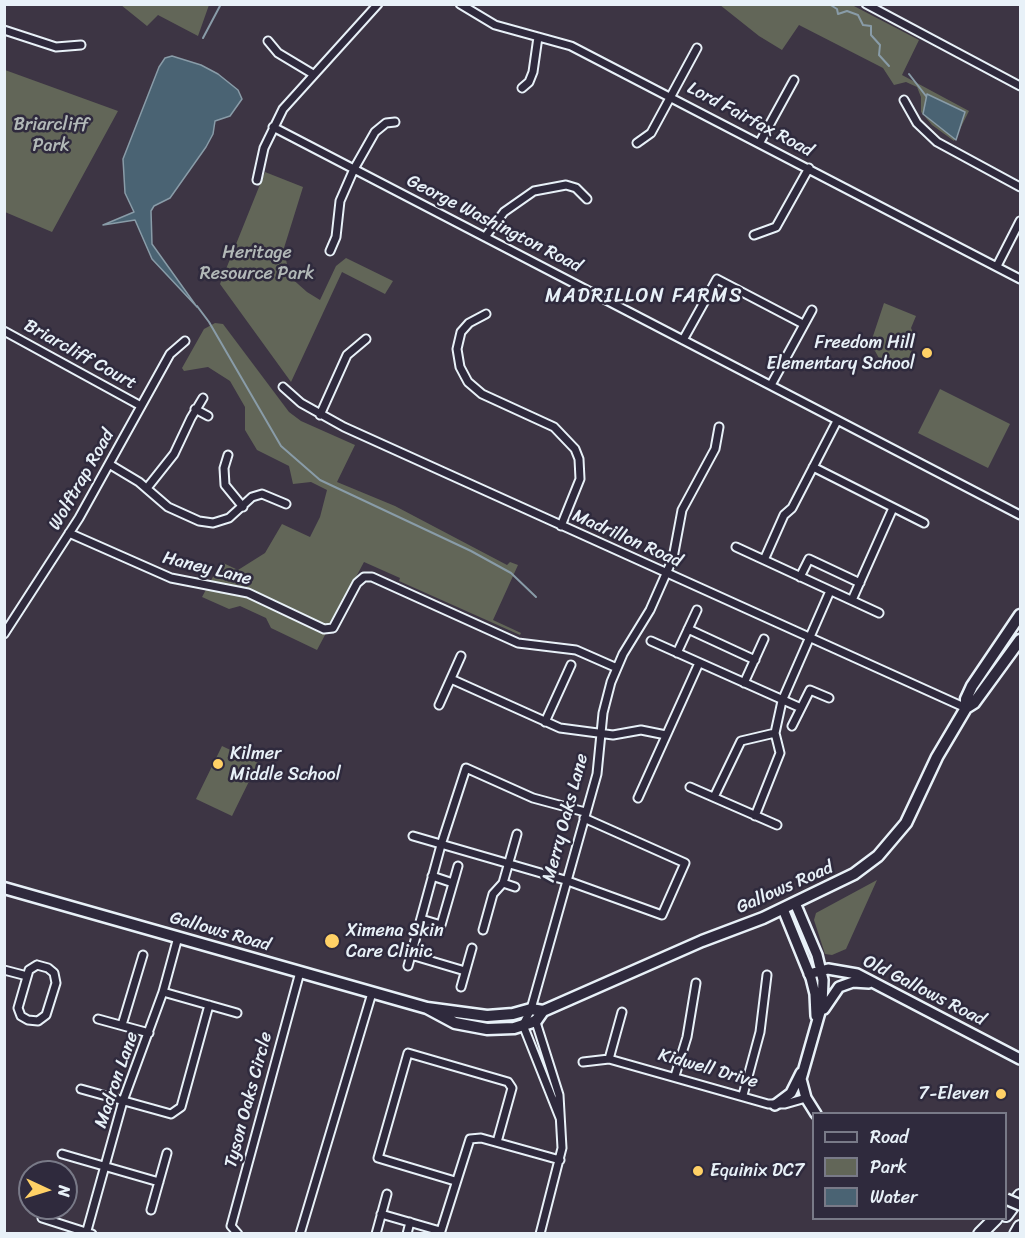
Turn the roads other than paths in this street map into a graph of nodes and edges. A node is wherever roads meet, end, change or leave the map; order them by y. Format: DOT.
graph roads {
  1 [pos="378,4"];
  2 [pos="460,4"];
  3 [pos="866,4"];
  4 [pos="4,30"];
  5 [pos="538,37"];
  6 [pos="268,41"];
  7 [pos="81,45"];
  8 [pos="697,48"];
  9 [pos="313,74"];
  10 [pos="794,80"];
  11 [pos="1020,86"];
  12 [pos="522,88"];
  13 [pos="672,96"];
  14 [pos="904,100"];
  15 [pos="395,122"];
  16 [pos="273,127"];
  17 [pos="760,142"];
  18 [pos="637,143"];
  19 [pos="809,168"];
  20 [pos="354,169"];
  21 [pos="257,180"];
  22 [pos="1020,187"];
  23 [pos="587,199"];
  24 [pos="1020,221"];
  25 [pos="754,235"];
  26 [pos="485,237"];
  27 [pos="330,251"];
  28 [pos="997,267"];
  29 [pos="1020,279"];
  30 [pos="812,310"];
  31 [pos="486,314"];
  32 [pos="803,324"];
  33 [pos="4,331"];
  34 [pos="366,339"];
  35 [pos="683,340"];
  36 [pos="185,341"];
  37 [pos="771,386"];
  38 [pos="283,387"];
  39 [pos="203,398"];
  40 [pos="141,406"];
  41 [pos="195,409"];
  42 [pos="320,415"];
  43 [pos="208,416"];
  44 [pos="837,421"];
  45 [pos="719,427"];
  46 [pos="228,456"];
  47 [pos="109,464"];
  48 [pos="813,467"];
  49 [pos="147,488"];
  50 [pos="286,504"];
  51 [pos="243,507"];
  52 [pos="893,508"];
  53 [pos="1020,515"];
  54 [pos="924,524"];
  55 [pos="561,526"];
  56 [pos="69,533"];
  57 [pos="736,547"];
  58 [pos="764,560"];
  59 [pos="666,573"];
  60 [pos="800,577"];
  61 [pos="860,584"];
  62 [pos="830,591"];
  63 [pos="852,600"];
  64 [pos="696,610"];
  65 [pos="879,613"];
  66 [pos="1020,615"];
  67 [pos="688,629"];
  68 [pos="4,634"];
  69 [pos="811,638"];
  70 [pos="764,639"];
  71 [pos="1020,640"];
  72 [pos="651,641"];
  73 [pos="677,653"];
  74 [pos="461,656"];
  75 [pos="754,660"];
  76 [pos="699,663"];
  77 [pos="571,665"];
  78 [pos="617,668"];
  79 [pos="451,679"];
  80 [pos="744,683"];
  81 [pos="829,698"];
  82 [pos="782,701"];
  83 [pos="439,705"];
  84 [pos="801,708"];
  85 [pos="966,708"];
  86 [pos="545,722"];
  87 [pos="792,726"];
  88 [pos="601,734"];
  89 [pos="775,734"];
  90 [pos="666,735"];
  91 [pos="690,787"];
  92 [pos="714,797"];
  93 [pos="638,798"];
  94 [pos="584,815"];
  95 [pos="755,816"];
  96 [pos="777,825"];
  97 [pos="517,834"];
  98 [pos="413,836"];
  99 [pos="441,845"];
  100 [pos="509,864"];
  101 [pos="458,866"];
  102 [pos="432,876"];
  103 [pos="565,880"];
  104 [pos="453,883"];
  105 [pos="503,883"];
  106 [pos="515,887"];
  107 [pos="4,888"];
  108 [pos="795,903"];
  109 [pos="783,909"];
  110 [pos="421,919"];
  111 [pos="483,930"];
  112 [pos="178,937"];
  113 [pos="472,948"];
  114 [pos="143,955"];
  115 [pos="411,955"];
  116 [pos="408,966"];
  117 [pos="4,970"];
  118 [pos="822,970"];
  119 [pos="300,972"];
  120 [pos="465,972"];
  121 [pos="809,974"];
  122 [pos="767,975"];
  123 [pos="27,976"];
  124 [pos="696,983"];
  125 [pos="881,985"];
  126 [pos="461,987"];
  127 [pos="163,992"];
  128 [pos="372,993"];
  129 [pos="209,1005"];
  130 [pos="427,1008"];
  131 [pos="531,1009"];
  132 [pos="543,1011"];
  133 [pos="622,1012"];
  134 [pos="237,1013"];
  135 [pos="98,1019"];
  136 [pos="536,1021"];
  137 [pos="816,1024"];
  138 [pos="122,1025"];
  139 [pos="523,1025"];
  140 [pos="149,1033"];
  141 [pos="609,1059"];
  142 [pos="1020,1059"];
  143 [pos="583,1062"];
  144 [pos="803,1068"];
  145 [pos="675,1077"];
  146 [pos="81,1089"];
  147 [pos="743,1095"];
  148 [pos="806,1098"];
  149 [pos="123,1101"];
  150 [pos="775,1105"];
  151 [pos="815,1112"];
  152 [pos="560,1118"];
  153 [pos="497,1142"];
  154 [pos="62,1154"];
  155 [pos="167,1154"];
  156 [pos="560,1160"];
  157 [pos="104,1167"];
  158 [pos="455,1181"];
  159 [pos="159,1182"];
  160 [pos="387,1194"];
  161 [pos="1020,1195"];
  162 [pos="1007,1206"];
  163 [pos="151,1210"];
  164 [pos="1007,1212"];
  165 [pos="381,1214"];
  166 [pos="48,1220"];
  167 [pos="994,1220"];
  168 [pos="1000,1220"];
  169 [pos="410,1222"];
  170 [pos="1020,1227"];
  171 [pos="440,1232"];
  172 [pos="88,1233"];
  173 [pos="238,1233"];
  174 [pos="300,1233"];
  175 [pos="376,1233"];
  176 [pos="407,1233"];
  177 [pos="540,1233"];
  178 [pos="980,1233"];
  179 [pos="990,1233"];
  180 [pos="1016,1233"];
  1 -- 9 [label="street"];
  2 -- 5 [label="street, Lord Fairfax Road"];
  3 -- 11 [label="street"];
  4 -- 7 [label="street"];
  5 -- 12 [label="street"];
  5 -- 13 [label="street, Lord Fairfax Road"];
  6 -- 9 [label="street"];
  8 -- 13 [label="street"];
  9 -- 16 [label="street"];
  10 -- 17 [label="street"];
  13 -- 17 [label="street, Lord Fairfax Road"];
  13 -- 18 [label="street"];
  14 -- 22 [label="street"];
  15 -- 20 [label="street"];
  16 -- 20 [label="street, George Washington Road"];
  16 -- 21 [label="street"];
  17 -- 19 [label="street, Lord Fairfax Road"];
  19 -- 25 [label="street"];
  19 -- 28 [label="street, Lord Fairfax Road"];
  20 -- 26 [label="street, George Washington Road"];
  20 -- 27 [label="street"];
  23 -- 26 [label="street"];
  24 -- 28 [label="street"];
  26 -- 35 [label="street, George Washington Road"];
  28 -- 29 [label="street, Lord Fairfax Road"];
  30 -- 32 [label="street"];
  31 -- 55 [label="street"];
  32 -- 35 [label="street"];
  32 -- 37 [label="street"];
  33 -- 40 [label="street, Briarcliff Court"];
  34 -- 42 [label="street"];
  35 -- 37 [label="street, George Washington Road"];
  36 -- 40 [label="street, Wolftrap Road"];
  37 -- 44 [label="street, George Washington Road"];
  38 -- 42 [label="street, Madrillon Road"];
  39 -- 41 [label="street"];
  40 -- 47 [label="street, Wolftrap Road"];
  41 -- 43 [label="street"];
  41 -- 49 [label="street"];
  42 -- 55 [label="street, Madrillon Road"];
  44 -- 48 [label="street"];
  44 -- 53 [label="street, George Washington Road"];
  45 -- 59 [label="street, Merry Oaks Lane"];
  46 -- 51 [label="street"];
  47 -- 49 [label="street"];
  47 -- 56 [label="street, Wolftrap Road"];
  48 -- 52 [label="street"];
  48 -- 58 [label="street"];
  49 -- 51 [label="street"];
  50 -- 51 [label="street"];
  52 -- 54 [label="street"];
  52 -- 61 [label="street"];
  55 -- 59 [label="street, Madrillon Road"];
  56 -- 68 [label="street, Wolftrap Road"];
  56 -- 78 [label="street, Haney Lane"];
  57 -- 58 [label="street"];
  58 -- 60 [label="street"];
  59 -- 69 [label="street, Madrillon Road"];
  59 -- 78 [label="street, Merry Oaks Lane"];
  60 -- 61 [label="street"];
  60 -- 62 [label="street"];
  61 -- 63 [label="street"];
  62 -- 63 [label="street"];
  62 -- 69 [label="street"];
  63 -- 65 [label="street"];
  64 -- 67 [label="street"];
  66 -- 85 [label="main road, Gallows Road"];
  67 -- 73 [label="street"];
  67 -- 75 [label="street"];
  69 -- 82 [label="street"];
  69 -- 85 [label="street, Madrillon Road"];
  70 -- 75 [label="street"];
  71 -- 85 [label="main road, Gallows Road"];
  72 -- 73 [label="street"];
  73 -- 76 [label="street"];
  74 -- 79 [label="street"];
  75 -- 80 [label="street"];
  76 -- 80 [label="street"];
  76 -- 90 [label="street"];
  77 -- 86 [label="street"];
  78 -- 88 [label="street, Merry Oaks Lane"];
  79 -- 83 [label="street"];
  79 -- 86 [label="street"];
  80 -- 82 [label="street"];
  81 -- 84 [label="street"];
  82 -- 84 [label="street"];
  82 -- 89 [label="street"];
  84 -- 87 [label="street"];
  85 -- 108 [label="main road, Gallows Road"];
  86 -- 88 [label="street"];
  88 -- 90 [label="street"];
  88 -- 94 [label="street, Merry Oaks Lane"];
  89 -- 92 [label="street"];
  89 -- 95 [label="street"];
  90 -- 93 [label="street"];
  91 -- 92 [label="street"];
  92 -- 95 [label="street"];
  94 -- 99 [label="street"];
  94 -- 103 [label="street, Merry Oaks Lane"];
  94 -- 103 [label="street"];
  95 -- 96 [label="street"];
  97 -- 100 [label="street"];
  98 -- 99 [label="street"];
  99 -- 100 [label="street"];
  99 -- 102 [label="street"];
  100 -- 103 [label="street"];
  100 -- 105 [label="street"];
  101 -- 104 [label="street"];
  102 -- 104 [label="street"];
  102 -- 110 [label="street"];
  103 -- 131 [label="street, Merry Oaks Lane"];
  104 -- 110 [label="street"];
  105 -- 106 [label="street"];
  105 -- 111 [label="street"];
  107 -- 112 [label="main road, Gallows Road"];
  108 -- 109 [label="main road, Gallows Road"];
  108 -- 118 [label="street"];
  109 -- 121 [label="street"];
  109 -- 132 [label="main road, Gallows Road"];
  110 -- 115 [label="street"];
  112 -- 119 [label="main road, Gallows Road"];
  112 -- 127 [label="street, Madron Lane"];
  113 -- 120 [label="street"];
  114 -- 138 [label="street"];
  115 -- 116 [label="street"];
  115 -- 120 [label="street"];
  117 -- 123 [label="street"];
  118 -- 121 [label="street, Old Gallows Road"];
  118 -- 125 [label="street, Old Gallows Road"];
  118 -- 137 [label="street"];
  119 -- 128 [label="main road, Gallows Road"];
  119 -- 173 [label="street, Tyson Oaks Circle"];
  120 -- 126 [label="street"];
  121 -- 137 [label="street"];
  122 -- 147 [label="street"];
  123 -- 123 [label="street"];
  124 -- 145 [label="street"];
  125 -- 137 [label="street"];
  125 -- 142 [label="street, Old Gallows Road"];
  127 -- 129 [label="street"];
  127 -- 140 [label="street, Madron Lane"];
  128 -- 130 [label="main road, Gallows Road"];
  128 -- 174 [label="street"];
  129 -- 134 [label="street"];
  129 -- 149 [label="street"];
  130 -- 131 [label="main road, Gallows Road"];
  130 -- 139 [label="main road, Gallows Road"];
  131 -- 132 [label="main road, Gallows Road"];
  131 -- 136 [label="street"];
  131 -- 139 [label="street, Merry Oaks Lane"];
  132 -- 136 [label="main road"];
  133 -- 141 [label="street"];
  135 -- 138 [label="street"];
  136 -- 139 [label="main road, Gallows Road"];
  136 -- 152 [label="street"];
  137 -- 144 [label="street"];
  138 -- 140 [label="street"];
  139 -- 152 [label="street"];
  140 -- 149 [label="street, Madron Lane"];
  141 -- 143 [label="street, Kidwell Drive"];
  141 -- 145 [label="street, Kidwell Drive"];
  144 -- 148 [label="street"];
  144 -- 150 [label="street"];
  145 -- 147 [label="street, Kidwell Drive"];
  146 -- 149 [label="street"];
  147 -- 150 [label="street, Kidwell Drive"];
  148 -- 150 [label="street, Kidwell Drive"];
  148 -- 151 [label="street"];
  149 -- 157 [label="street, Madron Lane"];
  152 -- 156 [label="street"];
  153 -- 156 [label="street"];
  153 -- 158 [label="street"];
  153 -- 158 [label="street"];
  154 -- 157 [label="street"];
  155 -- 159 [label="street"];
  156 -- 177 [label="street"];
  157 -- 159 [label="street"];
  157 -- 172 [label="street, Madron Lane"];
  158 -- 171 [label="street"];
  159 -- 163 [label="street"];
  160 -- 165 [label="street"];
  161 -- 162 [label="highway"];
  161 -- 164 [label="highway"];
  165 -- 169 [label="street"];
  165 -- 175 [label="street"];
  166 -- 172 [label="street"];
  167 -- 178 [label="highway"];
  168 -- 179 [label="highway"];
  169 -- 171 [label="street"];
  169 -- 176 [label="street"];
  170 -- 180 [label="highway"];
}
